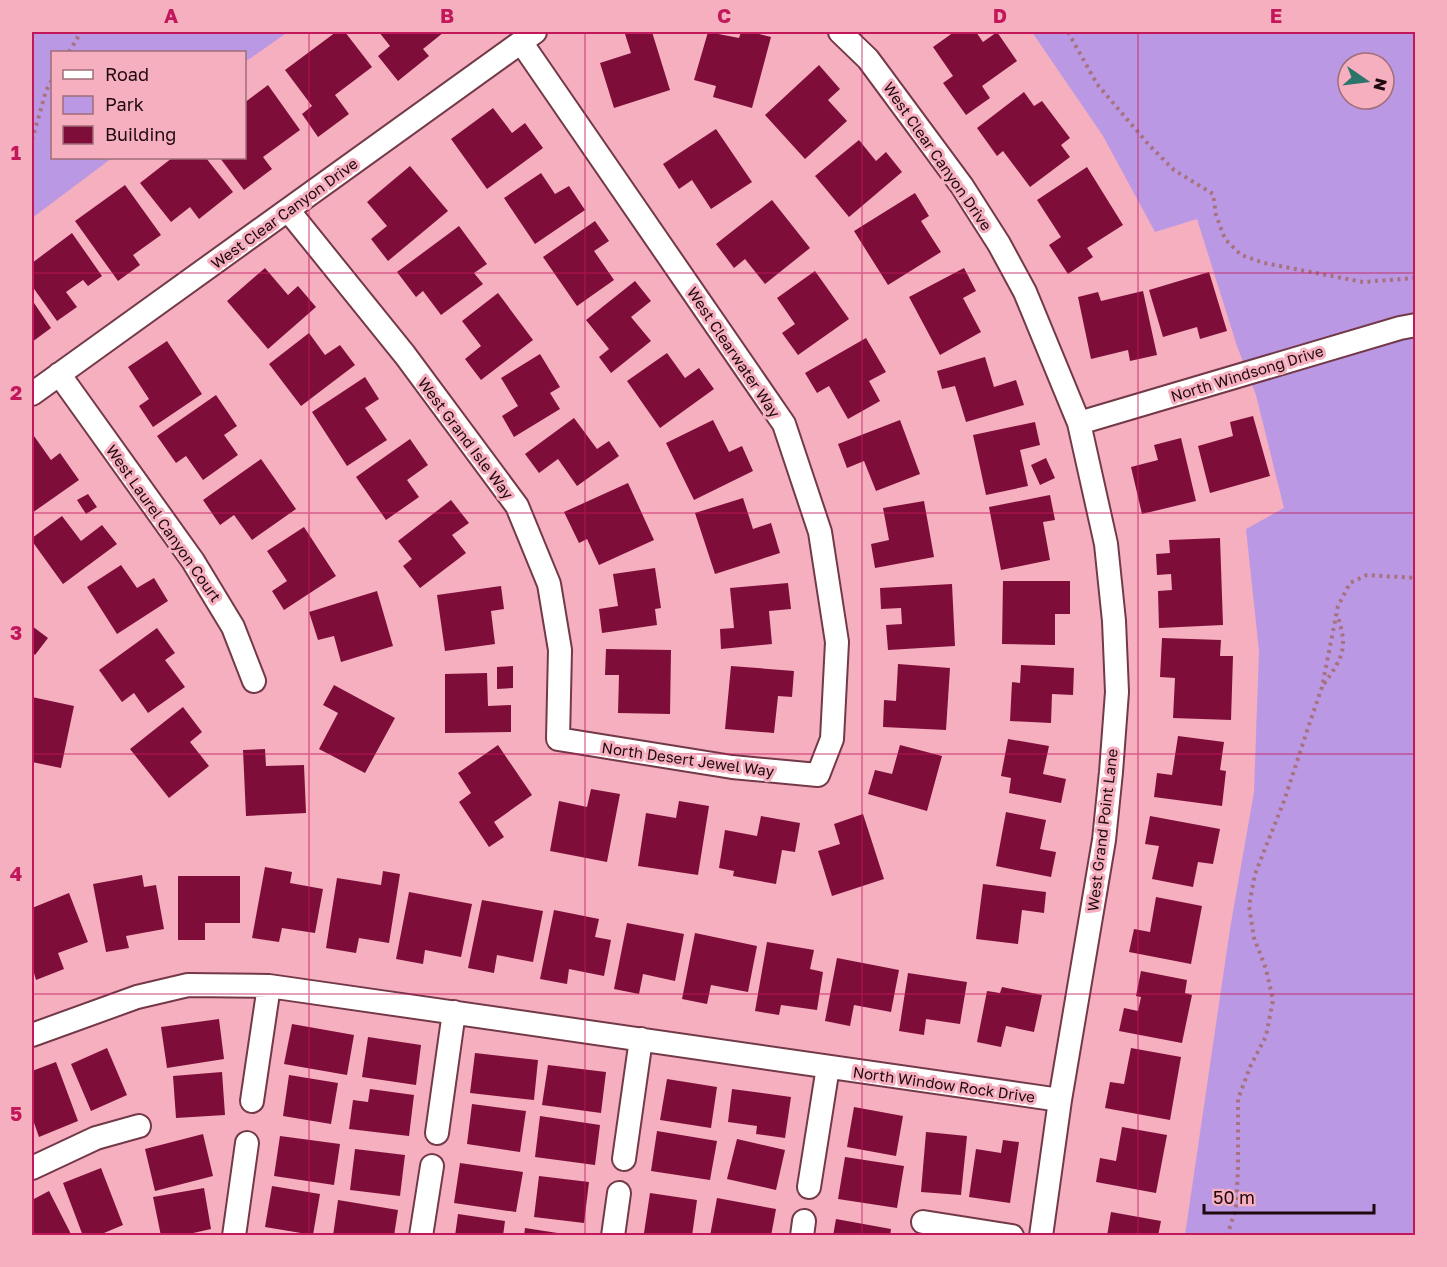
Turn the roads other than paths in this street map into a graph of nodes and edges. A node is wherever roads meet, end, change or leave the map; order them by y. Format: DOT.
graph roads {
  1 [pos="840,32"];
  2 [pos="528,37"];
  3 [pos="288,210"];
  4 [pos="1416,326"];
  5 [pos="59,374"];
  6 [pos="32,394"];
  7 [pos="1079,423"];
  8 [pos="254,681"];
  9 [pos="558,739"];
  10 [pos="818,775"];
  11 [pos="269,986"];
  12 [pos="454,1012"];
  13 [pos="32,1035"];
  14 [pos="641,1039"];
  15 [pos="828,1067"];
  16 [pos="252,1101"];
  17 [pos="1060,1101"];
  18 [pos="139,1126"];
  19 [pos="437,1133"];
  20 [pos="247,1143"];
  21 [pos="624,1159"];
  22 [pos="432,1166"];
  23 [pos="32,1168"];
  24 [pos="809,1187"];
  25 [pos="619,1193"];
  26 [pos="923,1222"];
  27 [pos="234,1236"];
  28 [pos="421,1236"];
  29 [pos="613,1236"];
  30 [pos="1012,1236"];
  31 [pos="1041,1236"];
  1 -- 7 [label="street, West Clear Canyon Drive"];
  2 -- 3 [label="street, West Clear Canyon Drive"];
  2 -- 10 [label="street, West Clearwater Way"];
  3 -- 5 [label="street, West Clear Canyon Drive"];
  3 -- 9 [label="street, West Grand Isle Way"];
  4 -- 7 [label="street, North Windsong Drive"];
  5 -- 6 [label="street, West Clear Canyon Drive"];
  5 -- 8 [label="street, West Laurel Canyon Court"];
  7 -- 17 [label="street, West Grand Point Lane"];
  9 -- 10 [label="street, North Desert Jewel Way"];
  11 -- 12 [label="street, North Window Rock Drive"];
  11 -- 13 [label="street, North Window Rock Drive"];
  11 -- 16 [label="street"];
  12 -- 14 [label="street, North Window Rock Drive"];
  12 -- 19 [label="street"];
  14 -- 15 [label="street, North Window Rock Drive"];
  14 -- 21 [label="street"];
  15 -- 17 [label="street, North Window Rock Drive"];
  15 -- 24 [label="street"];
  17 -- 31 [label="street, West Grand Point Lane"];
  18 -- 23 [label="street"];
  20 -- 27 [label="street"];
  22 -- 28 [label="street"];
  25 -- 29 [label="street"];
  26 -- 30 [label="street"];
}
